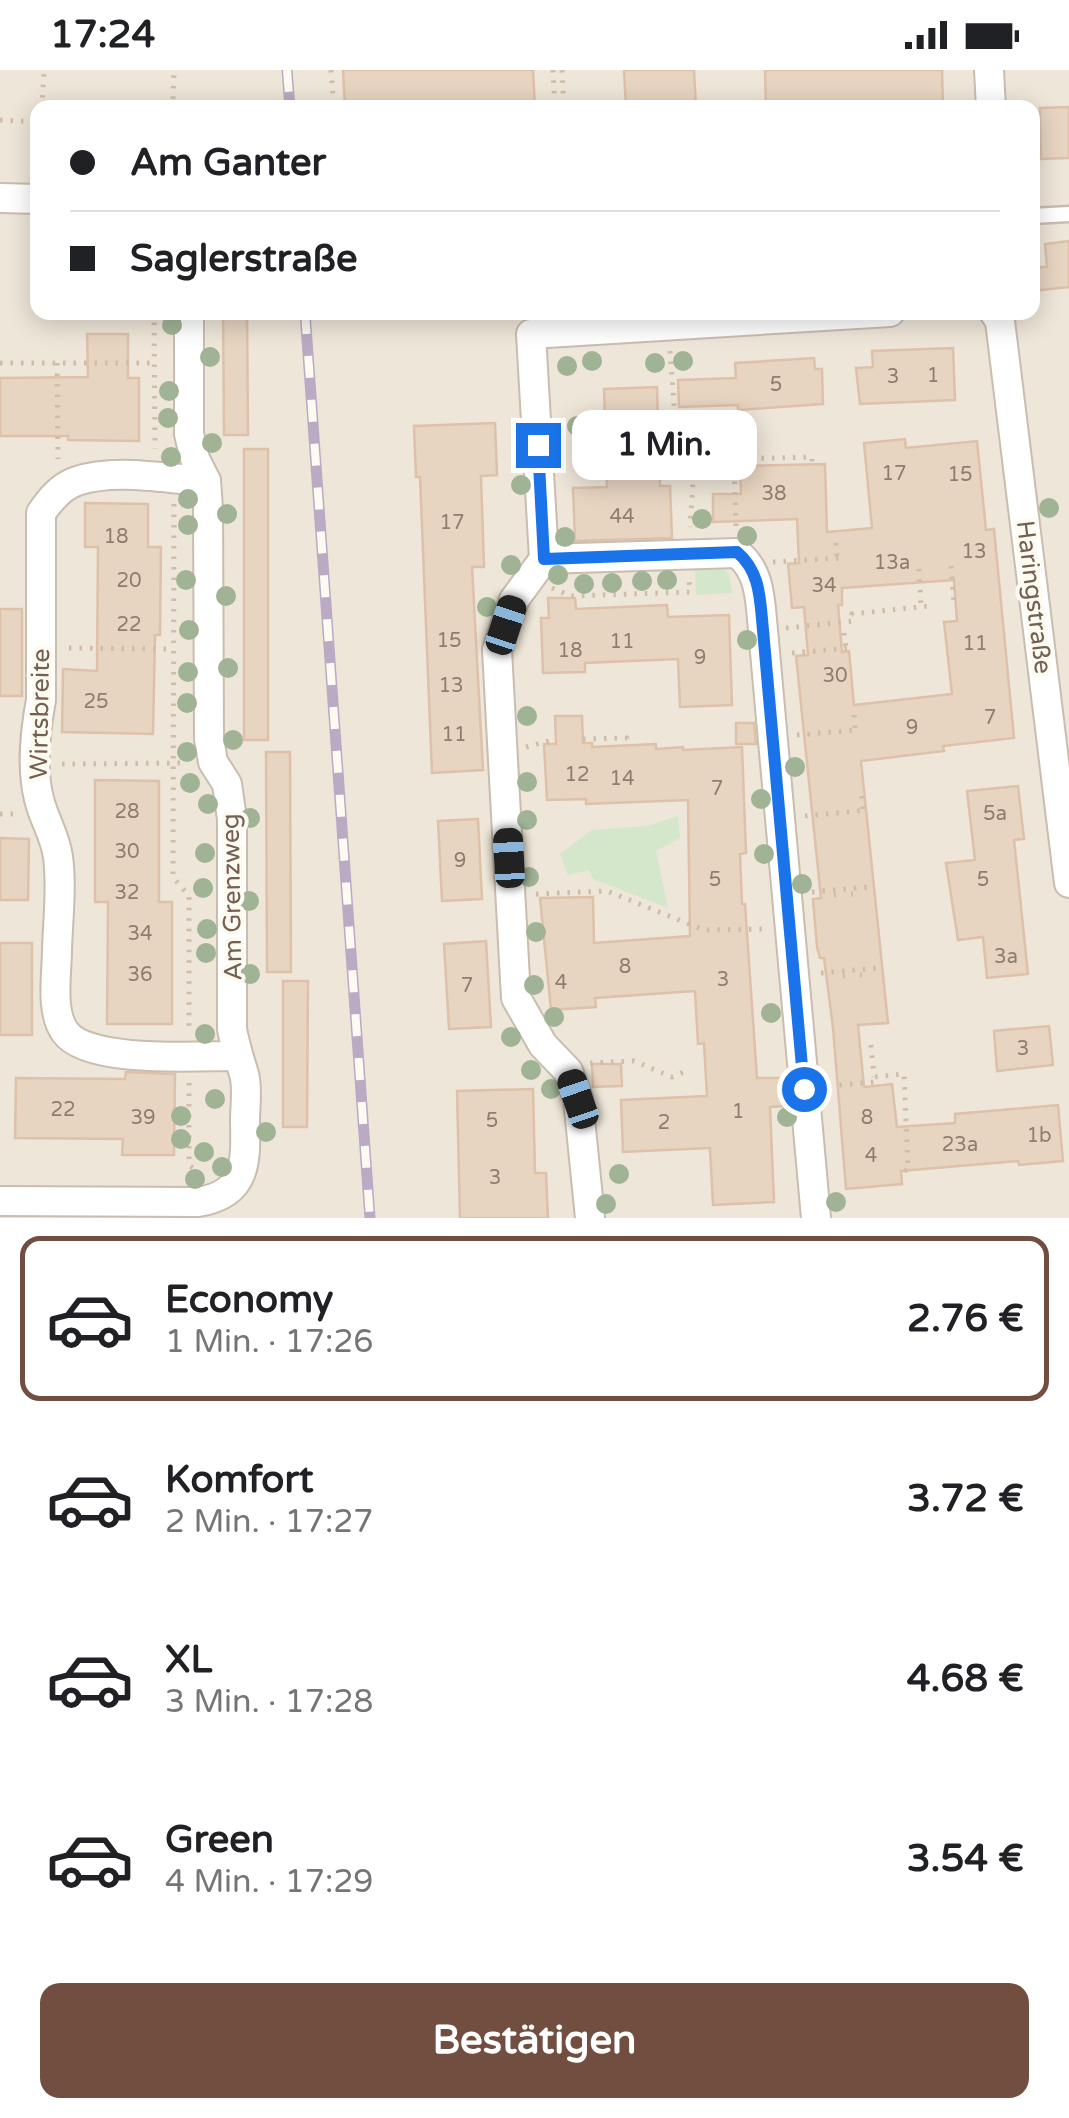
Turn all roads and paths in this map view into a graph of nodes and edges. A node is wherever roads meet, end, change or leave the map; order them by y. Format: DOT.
graph roads {
  1 [pos="44,70"];
  2 [pos="174,70"];
  3 [pos="331,70"];
  4 [pos="553,70"];
  5 [pos="562,70"];
  6 [pos="989,70"];
  7 [pos="42,100"];
  8 [pos="173,100"];
  9 [pos="333,100"];
  10 [pos="555,100"];
  11 [pos="564,100"];
  12 [pos="991,100"];
  13 [pos="0,120"];
  14 [pos="30,122"];
  15 [pos="0,198"];
  16 [pos="30,199"];
  17 [pos="1069,214"];
  18 [pos="1040,216"];
  19 [pos="154,320"];
  20 [pos="189,320"];
  21 [pos="759,320"];
  22 [pos="999,320"];
  23 [pos="670,354"];
  24 [pos="0,363"];
  25 [pos="57,363"];
  26 [pos="155,363"];
  27 [pos="812,464"];
  28 [pos="155,479"];
  29 [pos="206,481"];
  30 [pos="58,492"];
  31 [pos="689,540"];
  32 [pos="836,543"];
  33 [pos="743,558"];
  34 [pos="544,559"];
  35 [pos="950,566"];
  36 [pos="919,569"];
  37 [pos="690,592"];
  38 [pos="954,603"];
  39 [pos="844,633"];
  40 [pos="764,643"];
  41 [pos="41,648"];
  42 [pos="174,649"];
  43 [pos="854,715"];
  44 [pos="773,738"];
  45 [pos="583,739"];
  46 [pos="556,740"];
  47 [pos="536,746"];
  48 [pos="628,746"];
  49 [pos="213,762"];
  50 [pos="64,763"];
  51 [pos="175,763"];
  52 [pos="1062,767"];
  53 [pos="862,796"];
  54 [pos="780,818"];
  55 [pos="1069,883"];
  56 [pos="869,887"];
  57 [pos="787,894"];
  58 [pos="512,896"];
  59 [pos="790,928"];
  60 [pos="878,968"];
  61 [pos="794,976"];
  62 [pos="872,1045"];
  63 [pos="189,1056"];
  64 [pos="236,1056"];
  65 [pos="568,1071"];
  66 [pos="686,1071"];
  67 [pos="874,1077"];
  68 [pos="804,1089"];
  69 [pos="905,1093"];
  70 [pos="894,1094"];
  71 [pos="905,1112"];
  72 [pos="896,1114"];
  73 [pos="906,1132"];
  74 [pos="897,1133"];
  75 [pos="188,1164"];
  76 [pos="901,1171"];
  77 [pos="0,1200"];
  78 [pos="590,1218"];
  79 [pos="816,1218"];
  1 -- 7 [label="path"];
  2 -- 8 [label="path"];
  3 -- 9 [label="path"];
  4 -- 10 [label="path"];
  5 -- 11 [label="path"];
  6 -- 12 [label="street"];
  13 -- 14 [label="path"];
  15 -- 16 [label="street"];
  17 -- 18 [label="lane"];
  19 -- 26 [label="path"];
  20 -- 29 [label="street, Am Grenzweg"];
  21 -- 34 [label="street"];
  22 -- 52 [label="street, Haringstraße"];
  23 -- 31 [label="path"];
  24 -- 25 [label="path"];
  25 -- 26 [label="path"];
  25 -- 30 [label="path"];
  26 -- 28 [label="path"];
  27 -- 33 [label="path"];
  28 -- 29 [label="street"];
  28 -- 30 [label="street"];
  28 -- 42 [label="path"];
  29 -- 49 [label="street, Am Grenzweg"];
  30 -- 41 [label="street, Wirtsbreite"];
  32 -- 33 [label="path"];
  33 -- 34 [label="street"];
  33 -- 40 [label="street"];
  34 -- 37 [label="path"];
  34 -- 58 [label="street"];
  35 -- 38 [label="path"];
  36 -- 40 [label="path"];
  39 -- 40 [label="path"];
  40 -- 44 [label="street"];
  41 -- 42 [label="path"];
  41 -- 63 [label="street, Wirtsbreite"];
  42 -- 51 [label="path"];
  43 -- 44 [label="path"];
  44 -- 54 [label="street"];
  45 -- 48 [label="path"];
  46 -- 47 [label="path"];
  49 -- 51 [label="path"];
  49 -- 64 [label="street, Am Grenzweg"];
  50 -- 51 [label="path"];
  51 -- 63 [label="path"];
  52 -- 55 [label="street, Haringstraße"];
  53 -- 54 [label="path"];
  54 -- 57 [label="street"];
  56 -- 57 [label="path"];
  57 -- 59 [label="street"];
  58 -- 59 [label="path"];
  58 -- 65 [label="street"];
  59 -- 61 [label="street"];
  60 -- 61 [label="path"];
  61 -- 68 [label="street"];
  62 -- 67 [label="path"];
  63 -- 64 [label="street, Wirtsbreite"];
  63 -- 75 [label="path"];
  64 -- 77 [label="street, Am Grenzweg"];
  65 -- 66 [label="path"];
  65 -- 78 [label="street"];
  67 -- 68 [label="path"];
  67 -- 69 [label="path"];
  68 -- 79 [label="street"];
  69 -- 70 [label="path"];
  69 -- 71 [label="path"];
  71 -- 72 [label="path"];
  71 -- 73 [label="path"];
  73 -- 74 [label="path"];
  73 -- 76 [label="path"];
}
